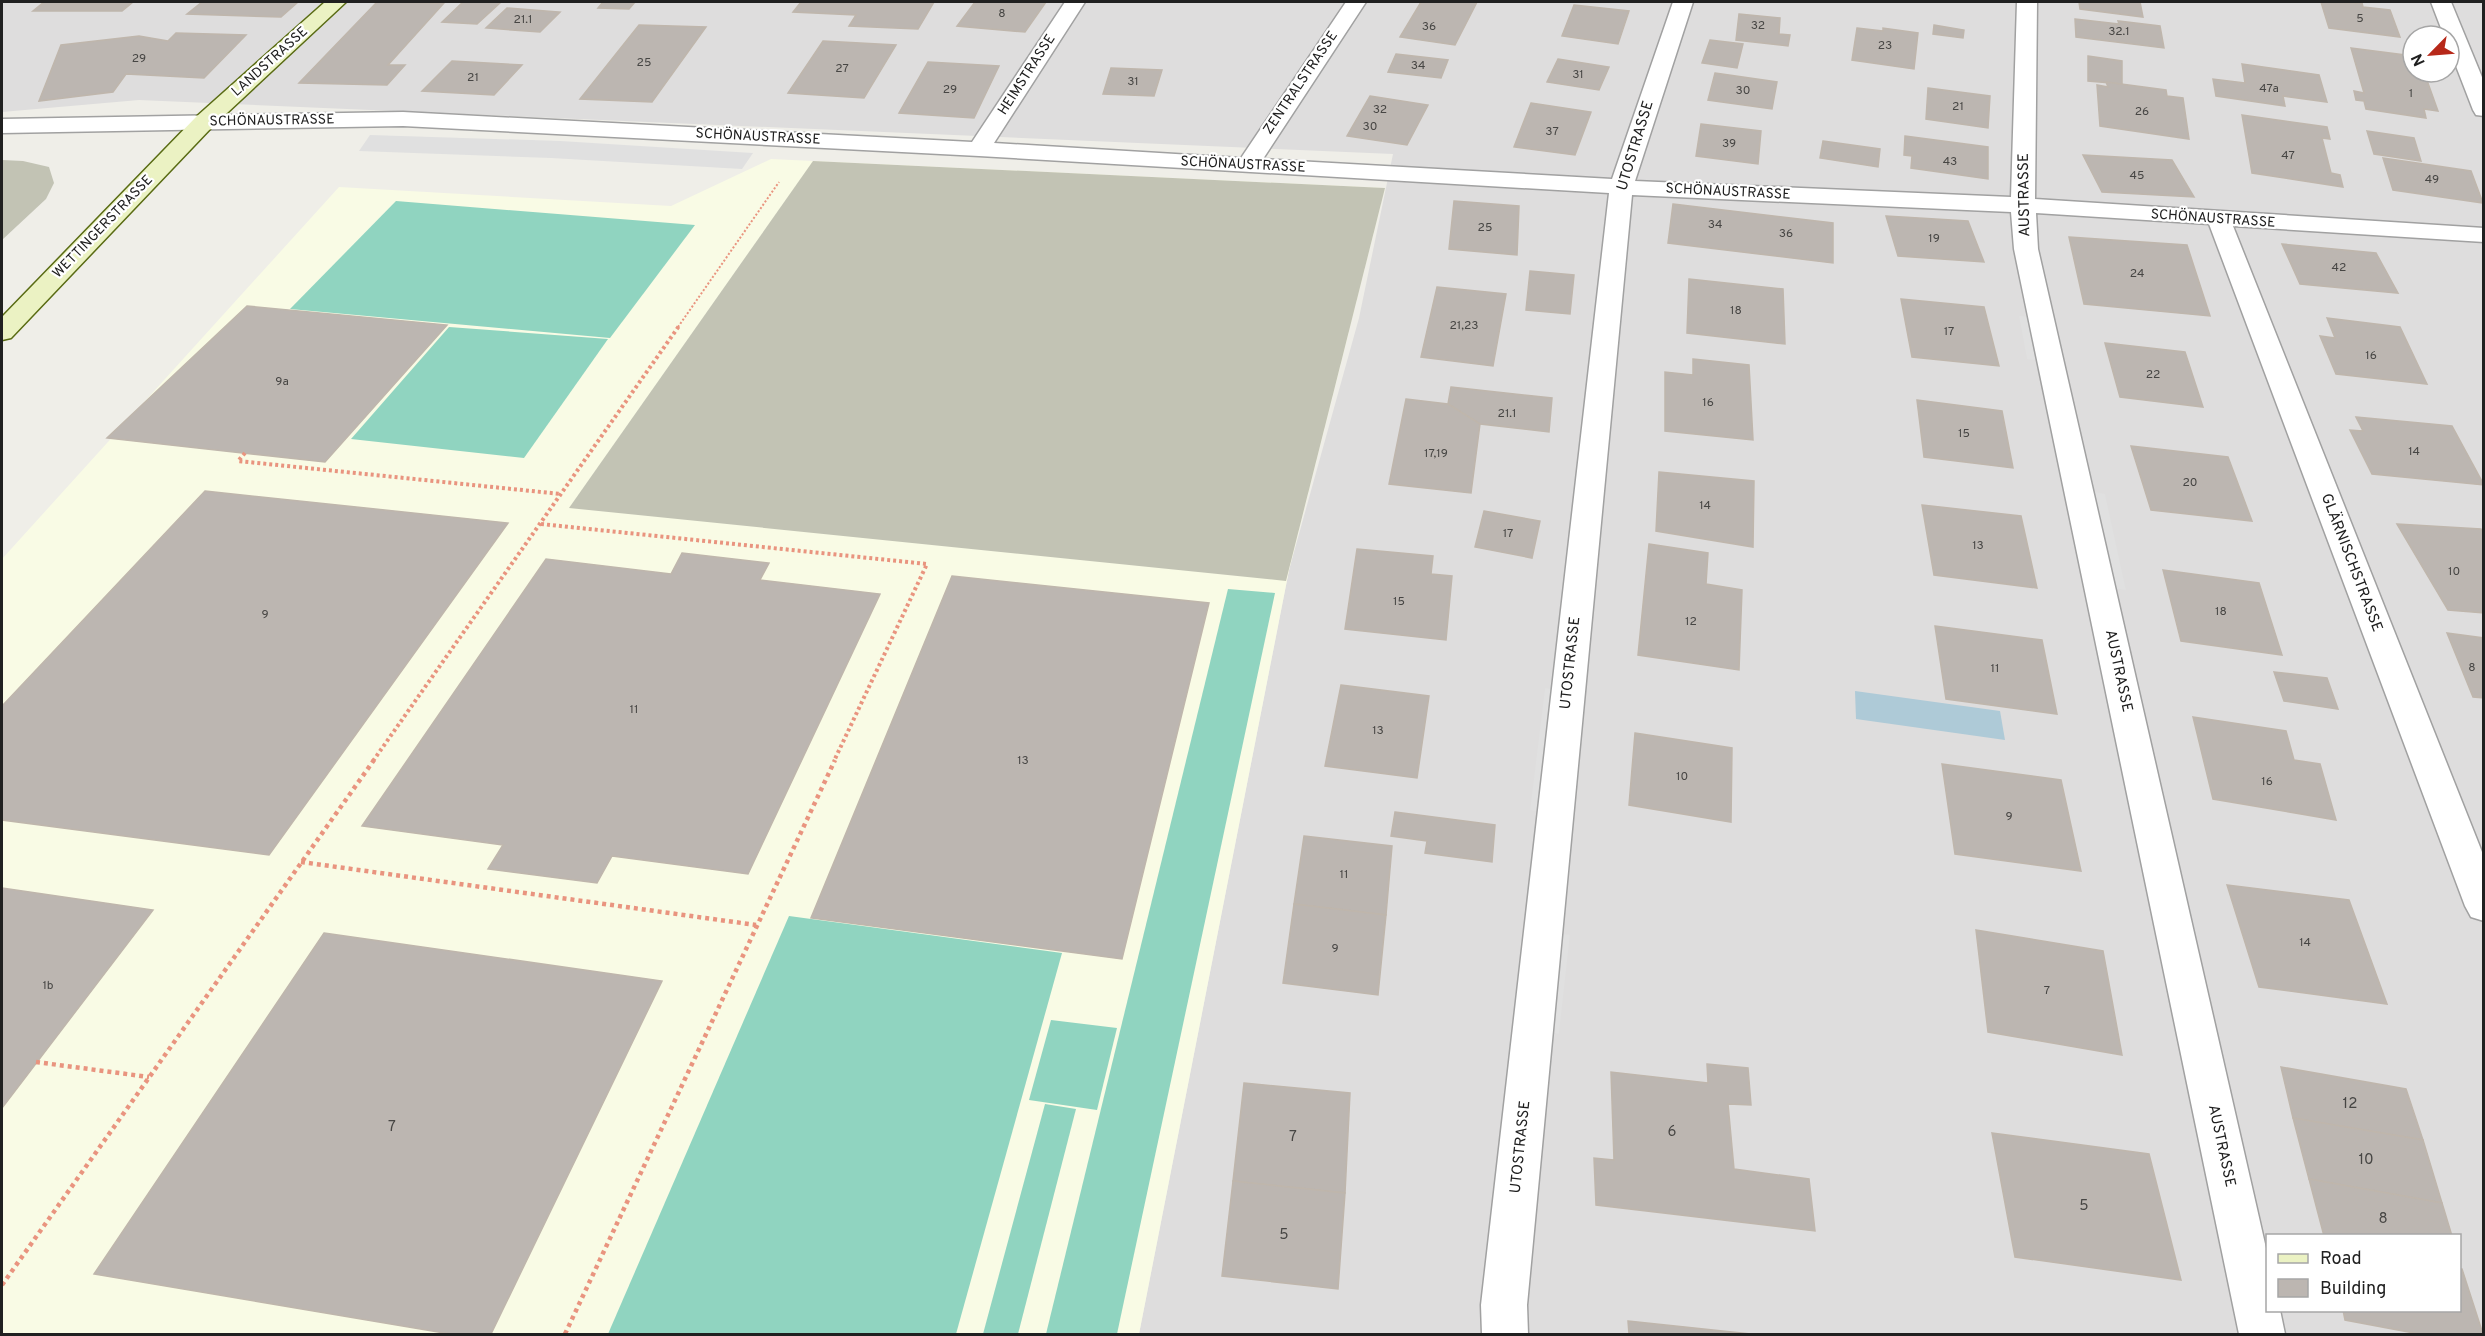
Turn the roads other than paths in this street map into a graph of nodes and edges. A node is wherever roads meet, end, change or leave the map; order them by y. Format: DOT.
graph roads {
  1 [pos="336,2"];
  2 [pos="1075,2"];
  3 [pos="1356,2"];
  4 [pos="1683,2"];
  5 [pos="2027,2"];
  6 [pos="2441,2"];
  7 [pos="2484,110"];
  8 [pos="204,122"];
  9 [pos="2,126"];
  10 [pos="979,149"];
  11 [pos="1246,165"];
  12 [pos="1621,187"];
  13 [pos="2023,205"];
  14 [pos="2219,220"];
  15 [pos="2484,235"];
  16 [pos="2,332"];
  17 [pos="2484,906"];
  18 [pos="1505,1335"];
  19 [pos="2262,1335"];
  1 -- 8 [label="main road, LANDSTRASSE"];
  2 -- 10 [label="street, HEIMSTRASSE"];
  3 -- 11 [label="street, ZENTRALSTRASSE"];
  4 -- 12 [label="street, UTOSTRASSE"];
  5 -- 13 [label="street, AUSTRASSE"];
  6 -- 7 [label="street"];
  8 -- 9 [label="street, SCHÖNAUSTRASSE"];
  8 -- 10 [label="street, SCHÖNAUSTRASSE"];
  8 -- 16 [label="main road, WETTINGERSTRASSE"];
  10 -- 11 [label="street, SCHÖNAUSTRASSE"];
  11 -- 12 [label="street, SCHÖNAUSTRASSE"];
  12 -- 13 [label="street, SCHÖNAUSTRASSE"];
  12 -- 18 [label="street, UTOSTRASSE"];
  13 -- 14 [label="street, SCHÖNAUSTRASSE"];
  13 -- 19 [label="street, AUSTRASSE"];
  14 -- 15 [label="street, SCHÖNAUSTRASSE"];
  14 -- 17 [label="street, GLÄRNISCHSTRASSE"];
}
